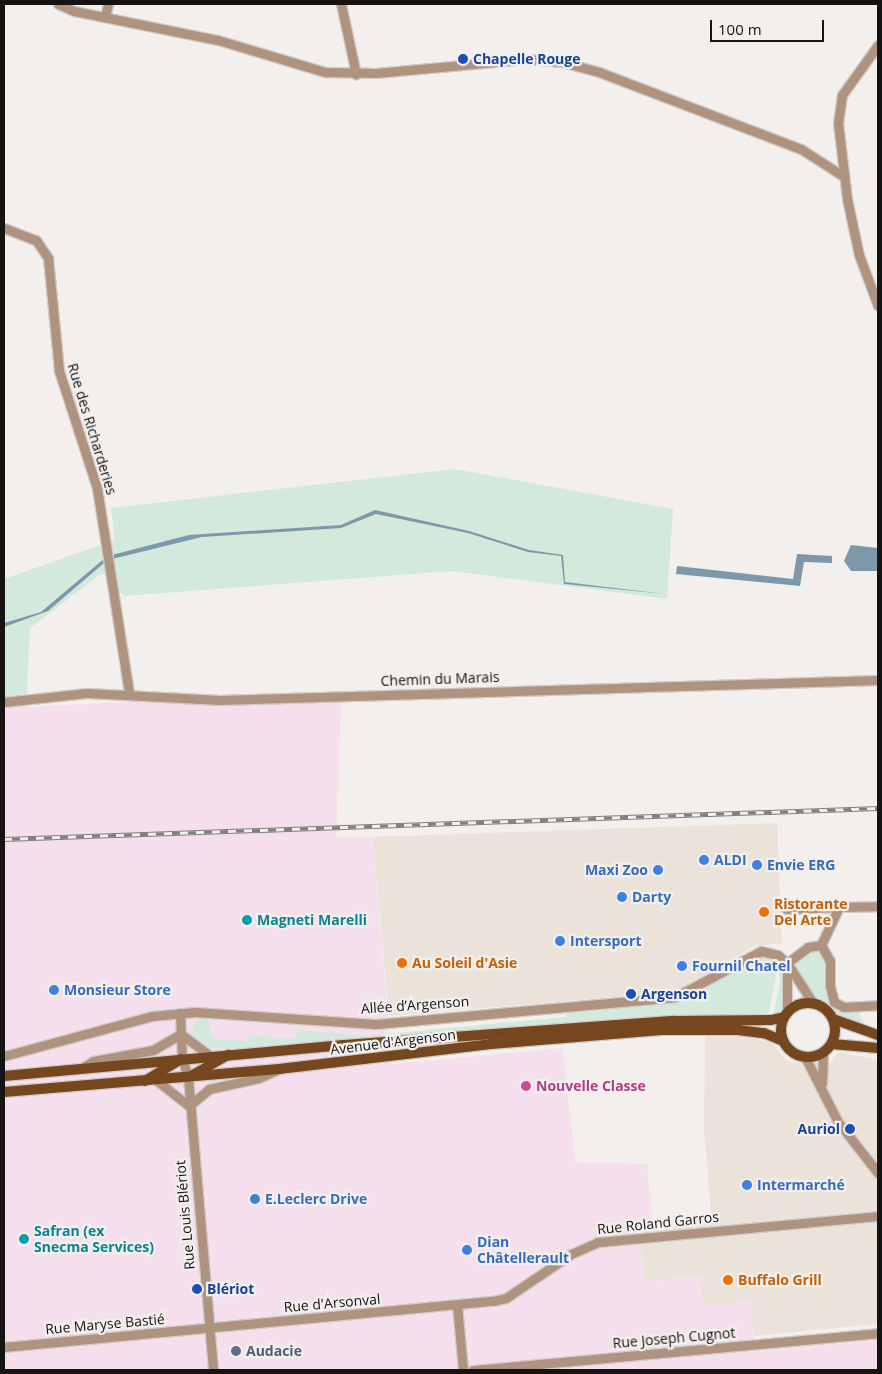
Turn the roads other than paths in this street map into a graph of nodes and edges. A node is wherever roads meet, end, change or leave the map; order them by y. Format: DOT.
graph roads {
  1 [pos="58,4"];
  2 [pos="108,4"];
  3 [pos="341,4"];
  4 [pos="105,17"];
  5 [pos="878,45"];
  6 [pos="356,74"];
  7 [pos="843,176"];
  8 [pos="4,228"];
  9 [pos="878,306"];
  10 [pos="878,680"];
  11 [pos="129,693"];
  12 [pos="4,702"];
  13 [pos="878,906"];
  14 [pos="839,907"];
  15 [pos="786,909"];
  16 [pos="821,945"];
  17 [pos="787,963"];
  18 [pos="813,1003"];
  19 [pos="878,1005"];
  20 [pos="180,1013"];
  21 [pos="786,1014"];
  22 [pos="833,1019"];
  23 [pos="181,1034"];
  24 [pos="878,1035"];
  25 [pos="783,1042"];
  26 [pos="832,1044"];
  27 [pos="878,1048"];
  28 [pos="823,1053"];
  29 [pos="228,1054"];
  30 [pos="4,1056"];
  31 [pos="210,1056"];
  32 [pos="805,1057"];
  33 [pos="182,1058"];
  34 [pos="82,1068"];
  35 [pos="279,1069"];
  36 [pos="4,1076"];
  37 [pos="188,1077"];
  38 [pos="156,1080"];
  39 [pos="144,1082"];
  40 [pos="822,1088"];
  41 [pos="4,1092"];
  42 [pos="190,1106"];
  43 [pos="878,1173"];
  44 [pos="878,1216"];
  45 [pos="457,1305"];
  46 [pos="209,1328"];
  47 [pos="878,1333"];
  48 [pos="4,1347"];
  49 [pos="213,1370"];
  50 [pos="463,1370"];
  51 [pos="473,1370"];
  1 -- 4 [label="street"];
  2 -- 4 [label="street"];
  3 -- 6 [label="street"];
  4 -- 6 [label="street"];
  5 -- 7 [label="street"];
  6 -- 7 [label="street"];
  7 -- 9 [label="street"];
  8 -- 11 [label="street, Rue des Richarderies"];
  10 -- 11 [label="street, Chemin du Marais"];
  11 -- 12 [label="street, Chemin du Marais"];
  13 -- 14 [label="street"];
  14 -- 15 [label="street"];
  14 -- 16 [label="street"];
  16 -- 17 [label="street"];
  16 -- 19 [label="street"];
  17 -- 18 [label="street"];
  17 -- 20 [label="street, Allée d’Argenson"];
  17 -- 21 [label="street"];
  18 -- 21 [label="main road"];
  18 -- 22 [label="main road"];
  20 -- 23 [label="street, Rue Louis Blériot"];
  20 -- 30 [label="street, Allée d’Argenson"];
  21 -- 25 [label="main road"];
  21 -- 29 [label="main road, Avenue d'Argenson"];
  22 -- 24 [label="main road"];
  22 -- 26 [label="main road"];
  23 -- 31 [label="street"];
  23 -- 33 [label="street, Rue Louis Blériot"];
  23 -- 34 [label="street"];
  25 -- 32 [label="main road"];
  25 -- 35 [label="main road, Avenue d'Argenson"];
  26 -- 27 [label="main road"];
  26 -- 28 [label="main road"];
  28 -- 32 [label="main road"];
  28 -- 40 [label="street"];
  29 -- 31 [label="main road, Avenue d'Argenson"];
  29 -- 37 [label="main road"];
  31 -- 33 [label="main road, Avenue d'Argenson"];
  32 -- 40 [label="street"];
  33 -- 34 [label="main road, Avenue d'Argenson"];
  33 -- 37 [label="street, Rue Louis Blériot"];
  33 -- 39 [label="main road"];
  34 -- 36 [label="main road, Avenue d'Argenson"];
  35 -- 37 [label="main road, Avenue d'Argenson"];
  35 -- 42 [label="street"];
  37 -- 38 [label="main road, Avenue d'Argenson"];
  37 -- 42 [label="street, Rue Louis Blériot"];
  38 -- 39 [label="main road, Avenue d'Argenson"];
  38 -- 42 [label="street"];
  39 -- 41 [label="main road, Avenue d'Argenson"];
  40 -- 43 [label="street"];
  42 -- 46 [label="street, Rue Louis Blériot"];
  44 -- 45 [label="street, Rue Roland Garros"];
  45 -- 46 [label="street, Rue d'Arsonval"];
  45 -- 50 [label="street"];
  46 -- 48 [label="street, Rue Maryse Bastié"];
  46 -- 49 [label="street, Rue Louis Blériot"];
  47 -- 51 [label="street, Rue Joseph Cugnot"];
}
